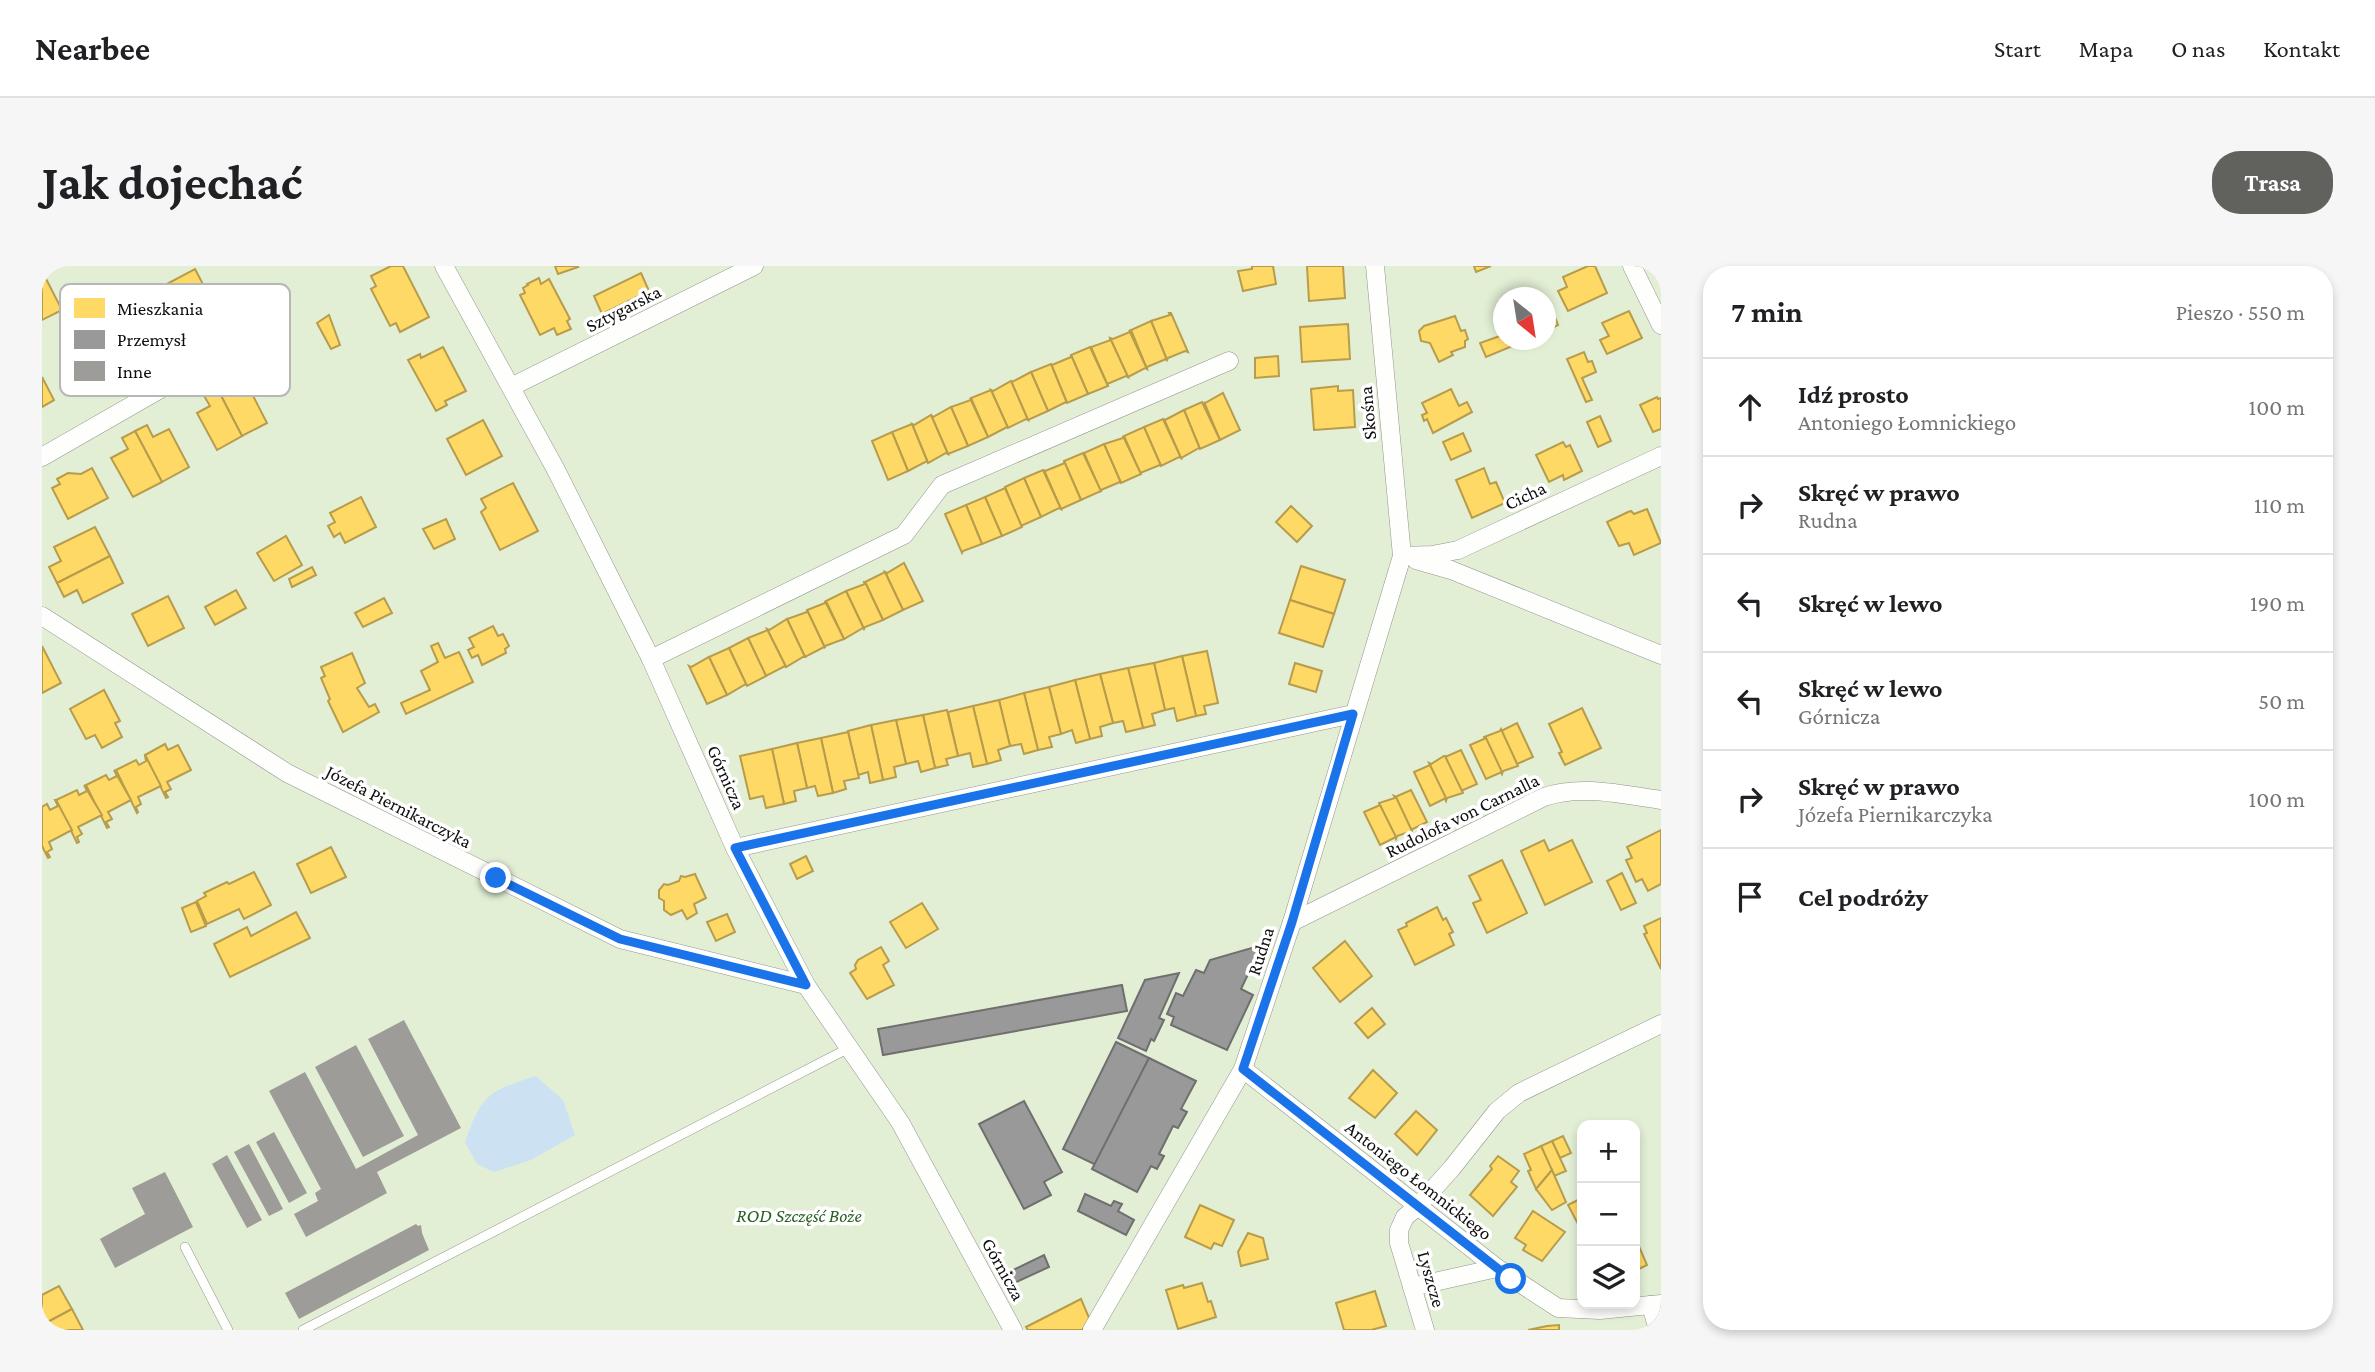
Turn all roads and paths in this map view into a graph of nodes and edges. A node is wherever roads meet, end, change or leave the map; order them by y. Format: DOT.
graph roads {
  1 [pos="444,266"];
  2 [pos="754,266"];
  3 [pos="1375,266"];
  4 [pos="1632,266"];
  5 [pos="1661,325"];
  6 [pos="1229,361"];
  7 [pos="511,387"];
  8 [pos="148,396"];
  9 [pos="1661,456"];
  10 [pos="42,457"];
  11 [pos="1402,556"];
  12 [pos="42,616"];
  13 [pos="1661,655"];
  14 [pos="651,659"];
  15 [pos="1353,714"];
  16 [pos="1661,800"];
  17 [pos="735,848"];
  18 [pos="1292,922"];
  19 [pos="806,985"];
  20 [pos="1661,1024"];
  21 [pos="849,1048"];
  22 [pos="1243,1069"];
  23 [pos="1418,1206"];
  24 [pos="185,1247"];
  25 [pos="1497,1268"];
  26 [pos="1412,1287"];
  27 [pos="1656,1305"];
  28 [pos="228,1330"];
  29 [pos="303,1330"];
  30 [pos="1013,1330"];
  31 [pos="1092,1330"];
  32 [pos="1425,1330"];
  33 [pos="1658,1330"];
  1 -- 7 [label="street, Górnicza"];
  2 -- 7 [label="street, Sztygarska"];
  3 -- 11 [label="street, Skośna"];
  4 -- 5 [label="street"];
  6 -- 14 [label="street"];
  7 -- 14 [label="street, Górnicza"];
  8 -- 10 [label="street"];
  9 -- 11 [label="street, Cicha"];
  11 -- 13 [label="street"];
  11 -- 15 [label="street, Rudna"];
  12 -- 19 [label="street, Józefa Piernikarczyka"];
  14 -- 17 [label="street, Górnicza"];
  15 -- 17 [label="street"];
  15 -- 18 [label="street, Rudna"];
  16 -- 18 [label="street, Rudolofa von Carnalla"];
  17 -- 19 [label="street, Górnicza"];
  18 -- 22 [label="street, Rudna"];
  19 -- 21 [label="street, Górnicza"];
  20 -- 23 [label="street"];
  21 -- 29 [label="lane"];
  21 -- 30 [label="street, Górnicza"];
  22 -- 23 [label="street, Antoniego Łomnickiego"];
  22 -- 31 [label="street, Rudna"];
  23 -- 25 [label="street, Antoniego Łomnickiego"];
  23 -- 26 [label="street, Lyszcze"];
  24 -- 28 [label="lane"];
  25 -- 26 [label="street"];
  25 -- 27 [label="street, Antoniego Łomnickiego"];
  26 -- 32 [label="street, Lyszcze"];
  27 -- 33 [label="street"];
}
